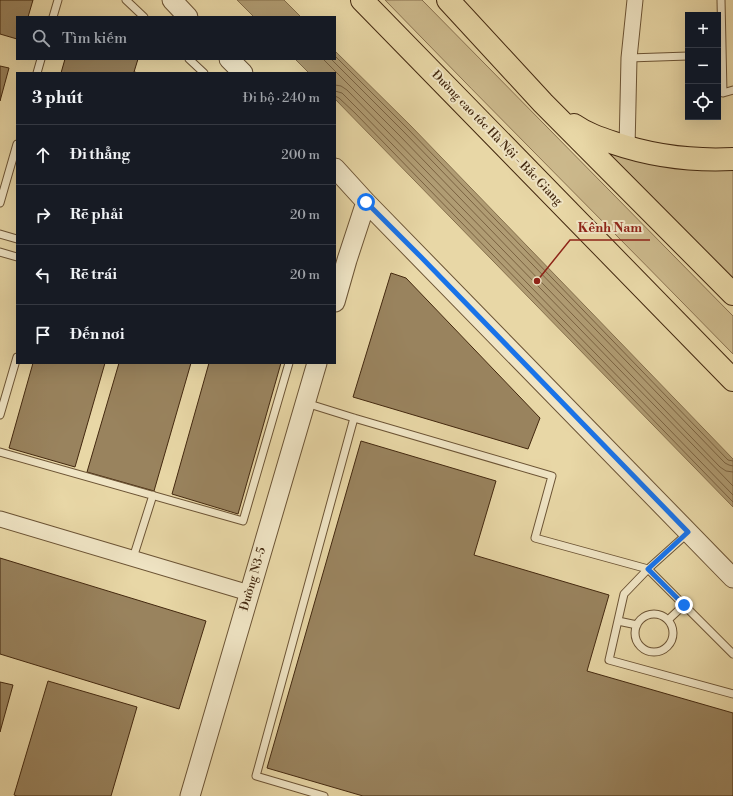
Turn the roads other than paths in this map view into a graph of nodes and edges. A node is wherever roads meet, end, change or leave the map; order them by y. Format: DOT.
graph roads {
  1 [pos="58,0"];
  2 [pos="126,0"];
  3 [pos="172,0"];
  4 [pos="362,0"];
  5 [pos="448,0"];
  6 [pos="635,0"];
  7 [pos="721,0"];
  8 [pos="53,16"];
  9 [pos="143,16"];
  10 [pos="187,16"];
  11 [pos="720,48"];
  12 [pos="685,56"];
  13 [pos="629,58"];
  14 [pos="41,60"];
  15 [pos="190,60"];
  16 [pos="230,60"];
  17 [pos="721,67"];
  18 [pos="37,72"];
  19 [pos="203,72"];
  20 [pos="242,72"];
  21 [pos="733,90"];
  22 [pos="543,103"];
  23 [pos="16,147"];
  24 [pos="627,148"];
  25 [pos="733,159"];
  26 [pos="336,169"];
  27 [pos="2,186"];
  28 [pos="366,202"];
  29 [pos="0,203"];
  30 [pos="0,234"];
  31 [pos="16,239"];
  32 [pos="0,252"];
  33 [pos="16,257"];
  34 [pos="733,294"];
  35 [pos="336,298"];
  36 [pos="16,360"];
  37 [pos="289,364"];
  38 [pos="317,364"];
  39 [pos="733,380"];
  40 [pos="305,403"];
  41 [pos="0,415"];
  42 [pos="354,418"];
  43 [pos="0,452"];
  44 [pos="153,495"];
  45 [pos="0,519"];
  46 [pos="688,532"];
  47 [pos="133,558"];
  48 [pos="648,569"];
  49 [pos="733,578"];
  50 [pos="249,593"];
  51 [pos="684,605"];
  52 [pos="668,620"];
  53 [pos="618,621"];
  54 [pos="637,625"];
  55 [pos="733,654"];
  56 [pos="733,694"];
  57 [pos="190,796"];
  58 [pos="324,796"];
  1 -- 8 [label="lane"];
  2 -- 9 [label="lane"];
  3 -- 10 [label="street"];
  4 -- 39 [label="highway, Đường cao tốc Hà Nội - Bắc Giang"];
  5 -- 22 [label="highway"];
  6 -- 13 [label="street"];
  7 -- 11 [label="lane"];
  12 -- 13 [label="lane"];
  13 -- 24 [label="street"];
  14 -- 18 [label="lane"];
  15 -- 19 [label="lane"];
  16 -- 20 [label="street"];
  17 -- 21 [label="lane"];
  22 -- 24 [label="highway"];
  22 -- 34 [label="highway"];
  23 -- 27 [label="lane"];
  24 -- 25 [label="highway"];
  26 -- 28 [label="street"];
  27 -- 29 [label="lane"];
  28 -- 35 [label="street"];
  28 -- 46 [label="street"];
  30 -- 31 [label="lane"];
  32 -- 33 [label="lane"];
  36 -- 41 [label="lane"];
  37 -- 44 [label="lane"];
  38 -- 40 [label="street, Đường N3-5"];
  40 -- 42 [label="lane"];
  40 -- 50 [label="street, Đường N3-5"];
  42 -- 48 [label="lane"];
  42 -- 58 [label="lane"];
  43 -- 44 [label="lane"];
  44 -- 47 [label="lane"];
  45 -- 47 [label="street"];
  46 -- 48 [label="lane"];
  46 -- 49 [label="street"];
  47 -- 50 [label="street"];
  48 -- 51 [label="lane"];
  48 -- 53 [label="lane"];
  50 -- 57 [label="street, Đường N3-5"];
  51 -- 52 [label="lane"];
  51 -- 55 [label="lane"];
  52 -- 54 [label="lane"];
  52 -- 54 [label="lane"];
  53 -- 54 [label="lane"];
  53 -- 56 [label="lane"];
}
